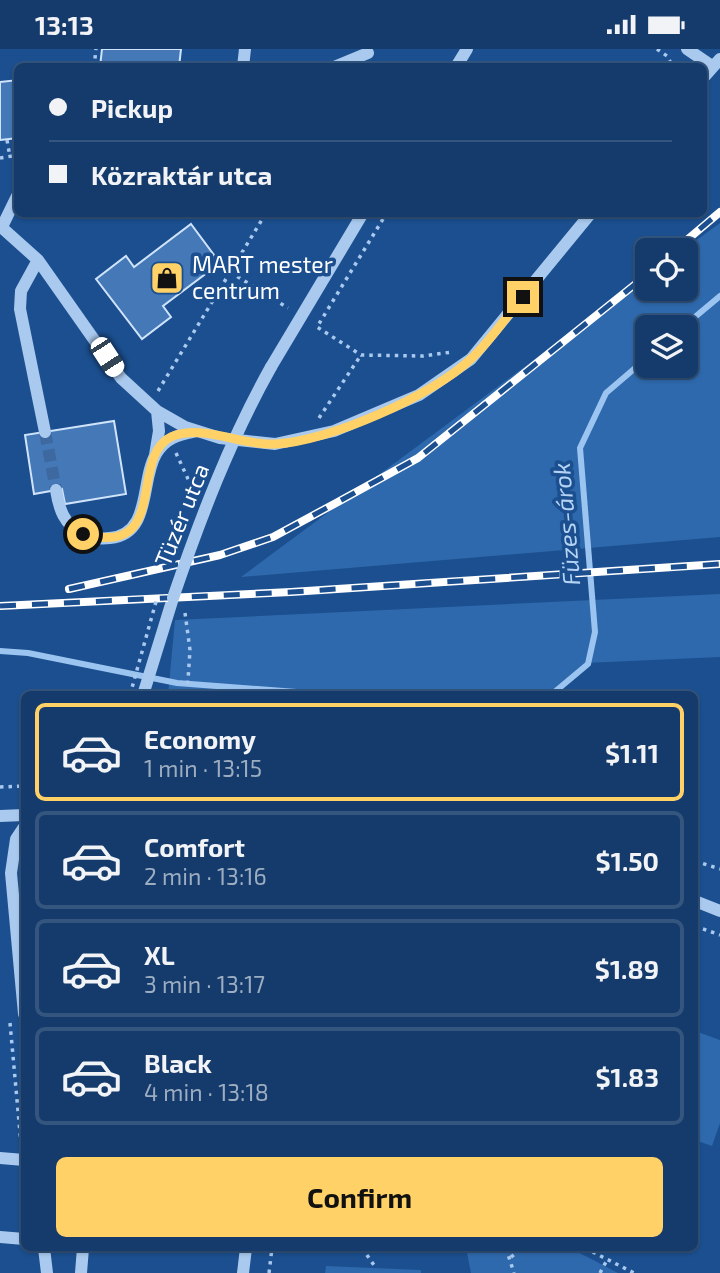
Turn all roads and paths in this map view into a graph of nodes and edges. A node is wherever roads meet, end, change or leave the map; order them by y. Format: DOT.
graph roads {
  1 [pos="657,49"];
  2 [pos="687,49"];
  3 [pos="368,53"];
  4 [pos="344,63"];
  5 [pos="671,63"];
  6 [pos="716,63"];
  7 [pos="7,140"];
  8 [pos="14,156"];
  9 [pos="10,157"];
  10 [pos="0,158"];
  11 [pos="14,202"];
  12 [pos="264,217"];
  13 [pos="361,217"];
  14 [pos="588,217"];
  15 [pos="383,219"];
  16 [pos="1,227"];
  17 [pos="38,260"];
  18 [pos="230,272"];
  19 [pos="290,309"];
  20 [pos="360,355"];
  21 [pos="452,357"];
  22 [pos="147,386"];
  23 [pos="156,393"];
  24 [pos="160,405"];
  25 [pos="324,421"];
  26 [pos="197,431"];
  27 [pos="45,432"];
  28 [pos="155,455"];
  29 [pos="55,490"];
  30 [pos="190,650"];
  31 [pos="144,691"];
  32 [pos="187,691"];
  33 [pos="21,786"];
  34 [pos="0,787"];
  35 [pos="21,815"];
  36 [pos="0,816"];
  37 [pos="21,832"];
  38 [pos="0,862"];
  39 [pos="698,862"];
  40 [pos="720,870"];
  41 [pos="11,873"];
  42 [pos="698,902"];
  43 [pos="720,911"];
  44 [pos="698,927"];
  45 [pos="720,935"];
  46 [pos="21,981"];
  47 [pos="10,1016"];
  48 [pos="0,1145"];
  49 [pos="14,1159"];
  50 [pos="21,1179"];
  51 [pos="0,1237"];
  52 [pos="21,1239"];
  53 [pos="44,1251"];
  54 [pos="82,1251"];
  55 [pos="246,1251"];
  56 [pos="272,1251"];
  57 [pos="364,1251"];
  58 [pos="508,1251"];
  59 [pos="519,1251"];
  60 [pos="590,1251"];
  61 [pos="511,1257"];
  62 [pos="607,1260"];
  63 [pos="376,1268"];
  64 [pos="47,1273"];
  65 [pos="81,1273"];
  66 [pos="243,1273"];
  67 [pos="269,1273"];
  68 [pos="514,1273"];
  69 [pos="600,1273"];
  70 [pos="634,1273"];
  1 -- 5 [label="path"];
  2 -- 6 [label="street"];
  3 -- 4 [label="street"];
  7 -- 9 [label="path"];
  8 -- 9 [label="path"];
  9 -- 10 [label="path"];
  11 -- 16 [label="street"];
  12 -- 18 [label="path"];
  13 -- 31 [label="street, Tüzér utca, bridge"];
  14 -- 26 [label="street"];
  15 -- 20 [label="path"];
  16 -- 17 [label="street"];
  17 -- 24 [label="street"];
  17 -- 27 [label="street"];
  18 -- 19 [label="path"];
  18 -- 23 [label="path"];
  20 -- 21 [label="path"];
  20 -- 25 [label="path"];
  22 -- 23 [label="path"];
  23 -- 24 [label="path"];
  24 -- 26 [label="street"];
  24 -- 28 [label="street"];
  26 -- 28 [label="street"];
  28 -- 29 [label="street"];
  30 -- 32 [label="path"];
  33 -- 34 [label="path"];
  35 -- 36 [label="street"];
  37 -- 41 [label="street"];
  38 -- 41 [label="street"];
  39 -- 40 [label="path"];
  41 -- 46 [label="street"];
  42 -- 43 [label="street"];
  44 -- 45 [label="path"];
  47 -- 49 [label="path"];
  48 -- 49 [label="street"];
  49 -- 50 [label="path"];
  51 -- 52 [label="street"];
  53 -- 64 [label="street"];
  54 -- 65 [label="street"];
  55 -- 66 [label="street"];
  56 -- 67 [label="path"];
  57 -- 63 [label="path"];
  58 -- 61 [label="path"];
  59 -- 61 [label="path"];
  60 -- 62 [label="path"];
  61 -- 68 [label="path"];
  62 -- 69 [label="path"];
  62 -- 70 [label="path"];
}
